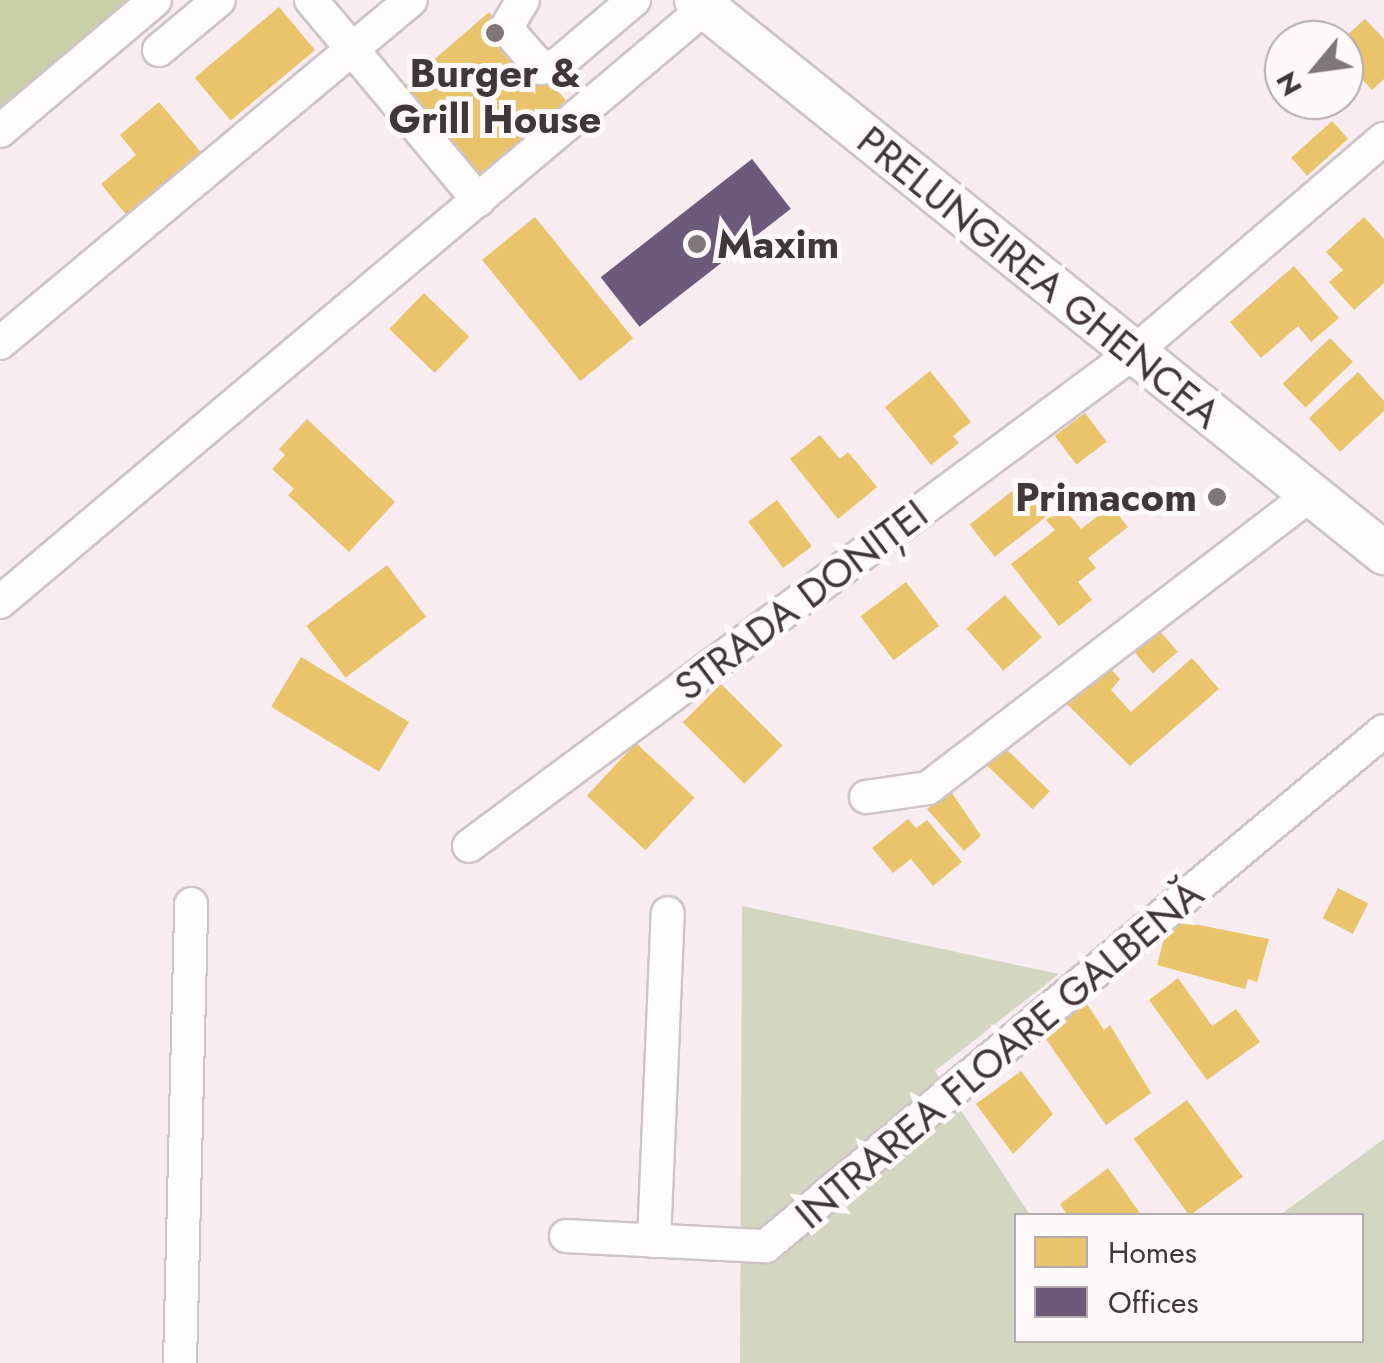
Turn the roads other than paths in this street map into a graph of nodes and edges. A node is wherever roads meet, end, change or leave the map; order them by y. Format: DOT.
graph roads {
  1 [pos="154,0"];
  2 [pos="219,0"];
  3 [pos="311,0"];
  4 [pos="411,0"];
  5 [pos="523,0"];
  6 [pos="634,0"];
  7 [pos="700,4"];
  8 [pos="352,49"];
  9 [pos="159,50"];
  10 [pos="0,132"];
  11 [pos="1384,139"];
  12 [pos="478,200"];
  13 [pos="0,343"];
  14 [pos="1132,354"];
  15 [pos="1310,495"];
  16 [pos="1379,541"];
  17 [pos="0,602"];
  18 [pos="1384,731"];
  19 [pos="866,797"];
  20 [pos="469,846"];
  21 [pos="191,904"];
  22 [pos="668,913"];
  23 [pos="566,1236"];
  24 [pos="654,1240"];
  25 [pos="180,1363"];
  1 -- 10 [label="street"];
  2 -- 9 [label="street"];
  3 -- 8 [label="street"];
  4 -- 8 [label="street"];
  5 -- 6 [label="street"];
  7 -- 12 [label="street"];
  7 -- 14 [label="main road, PRELUNGIREA GHENCEA"];
  8 -- 12 [label="street"];
  8 -- 13 [label="street"];
  11 -- 14 [label="street, STRADA DONIȚEI"];
  12 -- 17 [label="street"];
  14 -- 15 [label="main road, PRELUNGIREA GHENCEA"];
  14 -- 20 [label="street, STRADA DONIȚEI"];
  15 -- 16 [label="main road, PRELUNGIREA GHENCEA"];
  15 -- 19 [label="street"];
  18 -- 24 [label="street, INTRAREA FLOARE GALBENĂ"];
  21 -- 25 [label="street"];
  22 -- 24 [label="street"];
  23 -- 24 [label="street, INTRAREA FLOARE GALBENĂ"];
}
